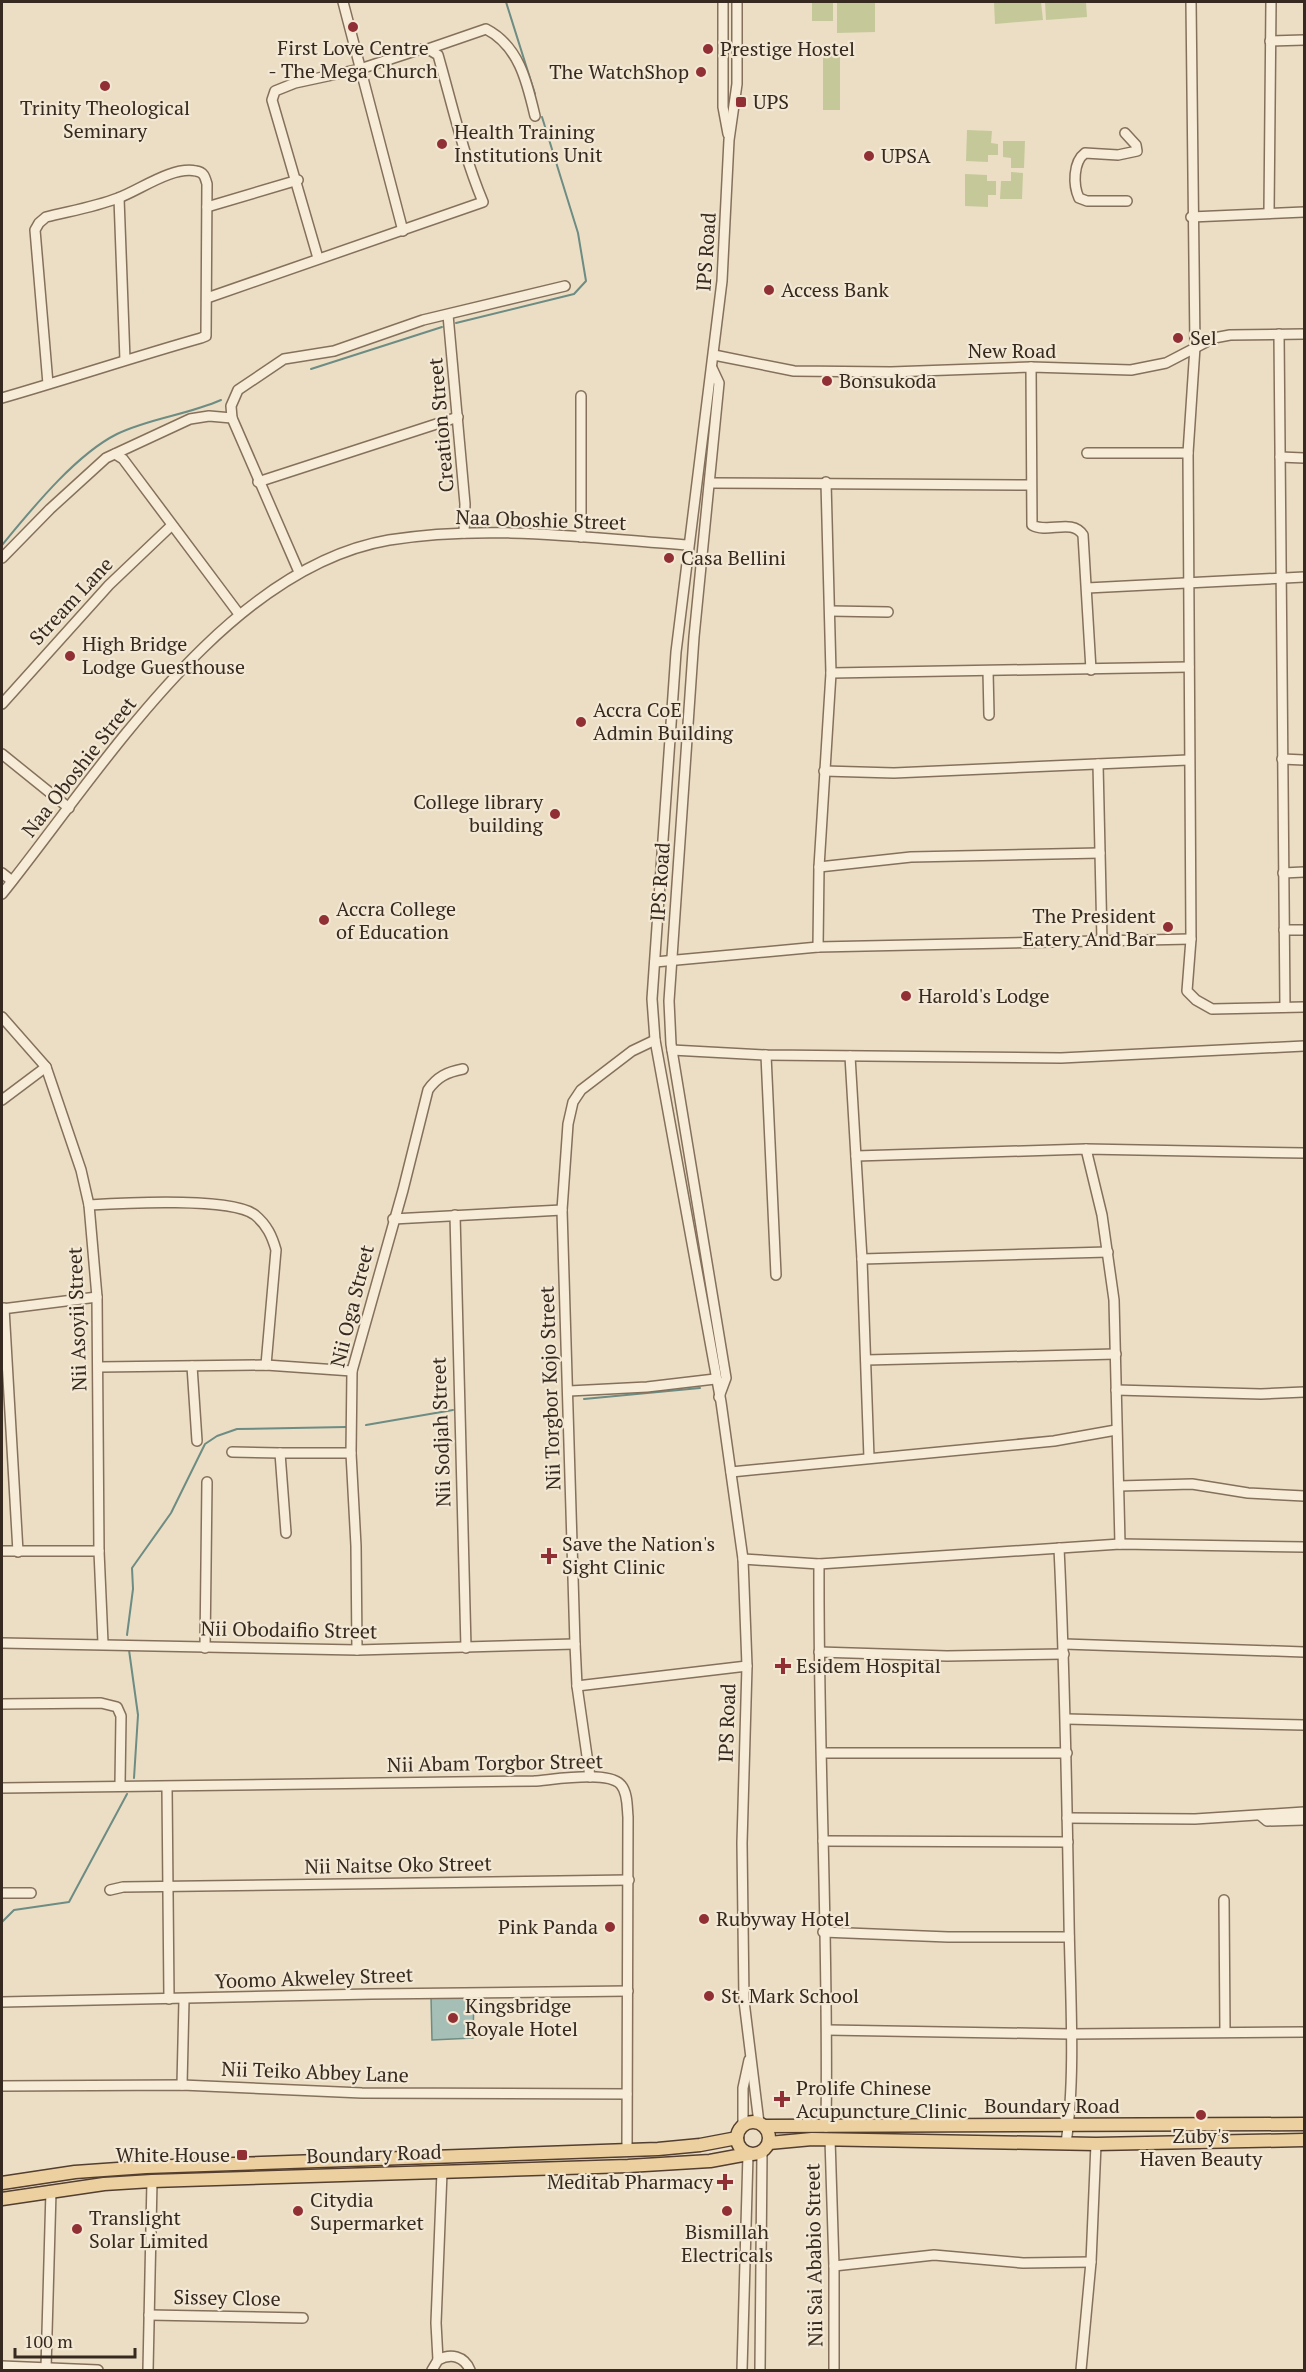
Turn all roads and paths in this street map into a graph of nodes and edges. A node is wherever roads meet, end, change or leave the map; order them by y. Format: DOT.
graph roads {
  1 [pos="343,2"];
  2 [pos="723,2"];
  3 [pos="737,2"];
  4 [pos="1191,2"];
  5 [pos="1271,2"];
  6 [pos="1270,40"];
  7 [pos="1305,40"];
  8 [pos="428,49"];
  9 [pos="360,69"];
  10 [pos="536,116"];
  11 [pos="1125,133"];
  12 [pos="729,140"];
  13 [pos="298,180"];
  14 [pos="119,198"];
  15 [pos="1127,201"];
  16 [pos="207,207"];
  17 [pos="1269,212"];
  18 [pos="1305,212"];
  19 [pos="1191,217"];
  20 [pos="403,231"];
  21 [pos="318,258"];
  22 [pos="565,286"];
  23 [pos="207,298"];
  24 [pos="448,315"];
  25 [pos="1279,334"];
  26 [pos="1305,334"];
  27 [pos="1195,347"];
  28 [pos="714,355"];
  29 [pos="125,360"];
  30 [pos="712,367"];
  31 [pos="1031,367"];
  32 [pos="48,384"];
  33 [pos="581,396"];
  34 [pos="2,398"];
  35 [pos="458,417"];
  36 [pos="232,418"];
  37 [pos="1087,453"];
  38 [pos="1188,453"];
  39 [pos="115,454"];
  40 [pos="1280,457"];
  41 [pos="1305,458"];
  42 [pos="258,482"];
  43 [pos="826,482"];
  44 [pos="710,483"];
  45 [pos="1031,485"];
  46 [pos="171,526"];
  47 [pos="464,533"];
  48 [pos="581,537"];
  49 [pos="688,544"];
  50 [pos="2,558"];
  51 [pos="299,572"];
  52 [pos="1281,577"];
  53 [pos="1305,577"];
  54 [pos="1188,582"];
  55 [pos="1086,588"];
  56 [pos="830,611"];
  57 [pos="888,612"];
  58 [pos="239,614"];
  59 [pos="1189,667"];
  60 [pos="1091,670"];
  61 [pos="988,671"];
  62 [pos="831,673"];
  63 [pos="2,704"];
  64 [pos="989,715"];
  65 [pos="2,754"];
  66 [pos="1282,759"];
  67 [pos="1188,760"];
  68 [pos="1305,760"];
  69 [pos="1098,764"];
  70 [pos="824,771"];
  71 [pos="69,808"];
  72 [pos="1100,853"];
  73 [pos="819,867"];
  74 [pos="1305,872"];
  75 [pos="2,873"];
  76 [pos="1283,873"];
  77 [pos="12,881"];
  78 [pos="2,894"];
  79 [pos="1284,930"];
  80 [pos="1305,930"];
  81 [pos="1191,939"];
  82 [pos="1102,940"];
  83 [pos="818,947"];
  84 [pos="673,960"];
  85 [pos="655,962"];
  86 [pos="1286,1007"];
  87 [pos="1305,1007"];
  88 [pos="2,1017"];
  89 [pos="655,1040"];
  90 [pos="1305,1046"];
  91 [pos="672,1050"];
  92 [pos="766,1055"];
  93 [pos="850,1056"];
  94 [pos="46,1067"];
  95 [pos="463,1069"];
  96 [pos="2,1100"];
  97 [pos="1086,1149"];
  98 [pos="1305,1153"];
  99 [pos="856,1156"];
  100 [pos="89,1205"];
  101 [pos="562,1210"];
  102 [pos="455,1215"];
  103 [pos="393,1219"];
  104 [pos="1108,1252"];
  105 [pos="862,1259"];
  106 [pos="776,1275"];
  107 [pos="97,1297"];
  108 [pos="3,1309"];
  109 [pos="1116,1354"];
  110 [pos="866,1360"];
  111 [pos="266,1365"];
  112 [pos="192,1366"];
  113 [pos="99,1367"];
  114 [pos="352,1371"];
  115 [pos="716,1379"];
  116 [pos="569,1390"];
  117 [pos="1116,1390"];
  118 [pos="1305,1392"];
  119 [pos="719,1397"];
  120 [pos="5,1414"];
  121 [pos="1116,1430"];
  122 [pos="197,1441"];
  123 [pos="232,1452"];
  124 [pos="280,1453"];
  125 [pos="351,1453"];
  126 [pos="869,1458"];
  127 [pos="731,1472"];
  128 [pos="207,1482"];
  129 [pos="1119,1486"];
  130 [pos="1305,1496"];
  131 [pos="286,1533"];
  132 [pos="1120,1544"];
  133 [pos="1305,1547"];
  134 [pos="1059,1548"];
  135 [pos="2,1551"];
  136 [pos="99,1551"];
  137 [pos="18,1552"];
  138 [pos="743,1559"];
  139 [pos="819,1564"];
  140 [pos="2,1642"];
  141 [pos="103,1643"];
  142 [pos="575,1644"];
  143 [pos="1064,1644"];
  144 [pos="205,1648"];
  145 [pos="466,1648"];
  146 [pos="357,1650"];
  147 [pos="819,1652"];
  148 [pos="1305,1652"];
  149 [pos="1064,1654"];
  150 [pos="747,1666"];
  151 [pos="577,1686"];
  152 [pos="2,1704"];
  153 [pos="1067,1719"];
  154 [pos="1305,1725"];
  155 [pos="822,1753"];
  156 [pos="1067,1753"];
  157 [pos="590,1777"];
  158 [pos="120,1785"];
  159 [pos="2,1788"];
  160 [pos="167,1788"];
  161 [pos="1305,1812"];
  162 [pos="1261,1816"];
  163 [pos="1067,1818"];
  164 [pos="1305,1820"];
  165 [pos="823,1841"];
  166 [pos="1068,1842"];
  167 [pos="629,1880"];
  168 [pos="169,1886"];
  169 [pos="110,1890"];
  170 [pos="2,1893"];
  171 [pos="31,1893"];
  172 [pos="1224,1900"];
  173 [pos="823,1932"];
  174 [pos="1069,1937"];
  175 [pos="628,1991"];
  176 [pos="170,1999"];
  177 [pos="184,2000"];
  178 [pos="2,2002"];
  179 [pos="827,2030"];
  180 [pos="1225,2032"];
  181 [pos="1305,2032"];
  182 [pos="1070,2034"];
  183 [pos="750,2051"];
  184 [pos="182,2085"];
  185 [pos="2,2086"];
  186 [pos="627,2094"];
  187 [pos="1305,2124"];
  188 [pos="743,2125"];
  189 [pos="762,2125"];
  190 [pos="1068,2126"];
  191 [pos="828,2133"];
  192 [pos="736,2138"];
  193 [pos="1305,2140"];
  194 [pos="1066,2143"];
  195 [pos="1096,2144"];
  196 [pos="766,2147"];
  197 [pos="627,2150"];
  198 [pos="748,2154"];
  199 [pos="442,2172"];
  200 [pos="152,2181"];
  201 [pos="2,2183"];
  202 [pos="51,2191"];
  203 [pos="2,2199"];
  204 [pos="1091,2262"];
  205 [pos="834,2266"];
  206 [pos="149,2314"];
  207 [pos="303,2318"];
  208 [pos="438,2360"];
  209 [pos="2,2367"];
  210 [pos="46,2368"];
  211 [pos="98,2370"];
  212 [pos="148,2370"];
  213 [pos="432,2370"];
  214 [pos="470,2370"];
  215 [pos="742,2370"];
  216 [pos="760,2370"];
  217 [pos="834,2370"];
  218 [pos="1081,2370"];
  1 -- 9 [label="street"];
  2 -- 12 [label="street, IPS Road"];
  3 -- 12 [label="street, IPS Road"];
  4 -- 19 [label="street"];
  5 -- 6 [label="street"];
  6 -- 7 [label="street"];
  6 -- 17 [label="street"];
  8 -- 9 [label="street"];
  8 -- 10 [label="street"];
  8 -- 20 [label="street"];
  9 -- 13 [label="street"];
  9 -- 20 [label="street"];
  11 -- 15 [label="street"];
  12 -- 28 [label="street, IPS Road"];
  13 -- 16 [label="street"];
  13 -- 21 [label="street"];
  14 -- 16 [label="street"];
  14 -- 29 [label="street"];
  14 -- 32 [label="street"];
  16 -- 23 [label="street"];
  17 -- 18 [label="street"];
  17 -- 19 [label="street"];
  19 -- 27 [label="street"];
  20 -- 21 [label="street"];
  21 -- 23 [label="street"];
  22 -- 24 [label="street"];
  23 -- 29 [label="street"];
  24 -- 35 [label="street, Creation Street"];
  24 -- 36 [label="street"];
  25 -- 26 [label="street, New Road"];
  25 -- 27 [label="street, New Road"];
  25 -- 40 [label="street"];
  27 -- 31 [label="street, New Road"];
  27 -- 38 [label="street"];
  28 -- 30 [label="street, IPS Road"];
  28 -- 31 [label="street, New Road"];
  29 -- 32 [label="street"];
  30 -- 44 [label="street, IPS Road"];
  30 -- 49 [label="street, IPS Road"];
  31 -- 45 [label="street"];
  32 -- 34 [label="street"];
  33 -- 48 [label="street"];
  35 -- 42 [label="street"];
  35 -- 47 [label="street, Creation Street"];
  36 -- 39 [label="street"];
  36 -- 42 [label="street"];
  37 -- 38 [label="street"];
  38 -- 54 [label="street"];
  39 -- 46 [label="street"];
  39 -- 50 [label="street"];
  40 -- 41 [label="street"];
  40 -- 52 [label="street"];
  42 -- 51 [label="street"];
  43 -- 44 [label="street"];
  43 -- 45 [label="street"];
  43 -- 56 [label="street"];
  44 -- 84 [label="street, IPS Road"];
  45 -- 55 [label="street"];
  46 -- 58 [label="street"];
  46 -- 63 [label="street, Stream Lane"];
  47 -- 48 [label="street, Naa Oboshie Street"];
  47 -- 51 [label="street, Naa Oboshie Street"];
  48 -- 49 [label="street, Naa Oboshie Street"];
  49 -- 85 [label="street, IPS Road"];
  51 -- 58 [label="street, Naa Oboshie Street"];
  52 -- 53 [label="street"];
  52 -- 54 [label="street"];
  52 -- 66 [label="street"];
  54 -- 55 [label="street"];
  54 -- 59 [label="street"];
  55 -- 60 [label="street"];
  56 -- 57 [label="street"];
  56 -- 62 [label="street"];
  58 -- 71 [label="street, Naa Oboshie Street"];
  59 -- 60 [label="street"];
  59 -- 67 [label="street"];
  60 -- 61 [label="street"];
  61 -- 62 [label="street"];
  61 -- 64 [label="street"];
  62 -- 70 [label="street"];
  65 -- 71 [label="street"];
  66 -- 68 [label="street"];
  66 -- 76 [label="street"];
  67 -- 69 [label="street"];
  67 -- 81 [label="street"];
  69 -- 70 [label="street"];
  69 -- 72 [label="street"];
  70 -- 73 [label="street"];
  71 -- 77 [label="street, Naa Oboshie Street"];
  72 -- 73 [label="street"];
  72 -- 82 [label="street"];
  73 -- 83 [label="street"];
  74 -- 76 [label="street"];
  75 -- 77 [label="street"];
  76 -- 79 [label="street"];
  77 -- 78 [label="street, Naa Oboshie Street"];
  79 -- 80 [label="street"];
  79 -- 86 [label="street"];
  81 -- 82 [label="street"];
  81 -- 86 [label="street"];
  82 -- 83 [label="street"];
  83 -- 84 [label="street"];
  84 -- 85 [label="street"];
  84 -- 91 [label="street, IPS Road"];
  85 -- 89 [label="street, IPS Road"];
  86 -- 87 [label="street"];
  88 -- 94 [label="street, Nii Asoyii Street"];
  89 -- 101 [label="street, Nii Torgbor Kojo Street"];
  89 -- 115 [label="street, IPS Road"];
  90 -- 93 [label="street"];
  91 -- 92 [label="street"];
  91 -- 119 [label="street, IPS Road"];
  92 -- 93 [label="street"];
  92 -- 106 [label="street"];
  93 -- 99 [label="street"];
  94 -- 96 [label="street"];
  94 -- 100 [label="street, Nii Asoyii Street"];
  95 -- 103 [label="street, Nii Oga Street"];
  97 -- 98 [label="street"];
  97 -- 99 [label="street"];
  97 -- 104 [label="street"];
  99 -- 105 [label="street"];
  100 -- 107 [label="street, Nii Asoyii Street"];
  100 -- 111 [label="street"];
  101 -- 102 [label="street"];
  101 -- 116 [label="street, Nii Torgbor Kojo Street"];
  102 -- 103 [label="street"];
  102 -- 145 [label="street, Nii Sodjah Street"];
  103 -- 114 [label="street, Nii Oga Street"];
  104 -- 105 [label="street"];
  104 -- 109 [label="street"];
  105 -- 110 [label="street"];
  107 -- 108 [label="street"];
  107 -- 113 [label="street, Nii Asoyii Street"];
  108 -- 120 [label="street"];
  109 -- 110 [label="street"];
  109 -- 117 [label="street"];
  110 -- 126 [label="street"];
  111 -- 112 [label="street"];
  111 -- 114 [label="street"];
  112 -- 113 [label="street"];
  112 -- 122 [label="street"];
  113 -- 136 [label="street, Nii Asoyii Street"];
  114 -- 125 [label="street, Nii Oga Street"];
  115 -- 116 [label="street"];
  115 -- 119 [label="street, IPS Road"];
  116 -- 142 [label="street, Nii Torgbor Kojo Street"];
  117 -- 118 [label="street"];
  117 -- 121 [label="street"];
  119 -- 127 [label="street, IPS Road"];
  120 -- 137 [label="street"];
  121 -- 126 [label="street"];
  121 -- 129 [label="street"];
  123 -- 124 [label="street"];
  124 -- 125 [label="street"];
  124 -- 131 [label="street"];
  125 -- 146 [label="street, Nii Oga Street"];
  126 -- 127 [label="street"];
  127 -- 138 [label="street, IPS Road"];
  128 -- 144 [label="street"];
  129 -- 130 [label="street"];
  129 -- 132 [label="street"];
  132 -- 133 [label="street"];
  132 -- 134 [label="street"];
  134 -- 139 [label="street"];
  134 -- 143 [label="street"];
  135 -- 137 [label="street"];
  136 -- 137 [label="street"];
  136 -- 141 [label="street, Nii Asoyii Street"];
  138 -- 139 [label="street"];
  138 -- 150 [label="street, IPS Road"];
  139 -- 147 [label="street, Nii Sai Ababio Street"];
  140 -- 141 [label="street, Nii Obodaifio Street"];
  141 -- 144 [label="street, Nii Obodaifio Street"];
  142 -- 145 [label="street, Nii Obodaifio Street"];
  142 -- 151 [label="street, Nii Torgbor Kojo Street"];
  143 -- 148 [label="street"];
  143 -- 149 [label="street"];
  144 -- 146 [label="street, Nii Obodaifio Street"];
  145 -- 146 [label="street, Nii Obodaifio Street"];
  147 -- 149 [label="street"];
  147 -- 155 [label="street, Nii Sai Ababio Street"];
  149 -- 153 [label="street"];
  150 -- 151 [label="street"];
  150 -- 183 [label="street, IPS Road"];
  151 -- 157 [label="street, Nii Torgbor Kojo Street"];
  152 -- 158 [label="street"];
  153 -- 154 [label="street"];
  153 -- 156 [label="street"];
  155 -- 156 [label="street"];
  155 -- 165 [label="street, Nii Sai Ababio Street"];
  156 -- 163 [label="street"];
  157 -- 160 [label="street, Nii Abam Torgbor Street"];
  157 -- 167 [label="street, Nii Abam Torgbor Street"];
  158 -- 159 [label="street, Nii Abam Torgbor Street"];
  158 -- 160 [label="street, Nii Abam Torgbor Street"];
  160 -- 168 [label="street"];
  161 -- 162 [label="street"];
  162 -- 163 [label="street"];
  162 -- 164 [label="street"];
  163 -- 166 [label="street"];
  165 -- 166 [label="street"];
  165 -- 173 [label="street, Nii Sai Ababio Street"];
  166 -- 174 [label="street"];
  167 -- 168 [label="street, Nii Naitse Oko Street"];
  167 -- 175 [label="street, Nii Abam Torgbor Street"];
  168 -- 169 [label="street, Nii Naitse Oko Street"];
  168 -- 176 [label="street"];
  170 -- 171 [label="street"];
  172 -- 180 [label="street"];
  173 -- 174 [label="street"];
  173 -- 179 [label="street, Nii Sai Ababio Street"];
  174 -- 182 [label="street"];
  175 -- 177 [label="street, Yoomo Akweley Street"];
  175 -- 186 [label="street, Nii Abam Torgbor Street"];
  176 -- 177 [label="street, Yoomo Akweley Street"];
  176 -- 178 [label="street, Yoomo Akweley Street"];
  177 -- 184 [label="street"];
  179 -- 182 [label="street"];
  179 -- 191 [label="street, Nii Sai Ababio Street"];
  180 -- 181 [label="street"];
  180 -- 182 [label="street"];
  182 -- 190 [label="street"];
  183 -- 188 [label="street, IPS Road"];
  183 -- 189 [label="street, IPS Road"];
  184 -- 185 [label="street, Nii Teiko Abbey Lane"];
  184 -- 186 [label="street, Nii Teiko Abbey Lane"];
  186 -- 197 [label="street, Nii Abam Torgbor Street"];
  187 -- 190 [label="main road, Boundary Road"];
  188 -- 189 [label="main road"];
  188 -- 192 [label="main road"];
  189 -- 191 [label="main road, Boundary Road"];
  189 -- 196 [label="main road"];
  190 -- 191 [label="main road, Boundary Road"];
  190 -- 194 [label="street"];
  191 -- 194 [label="main road, Boundary Road"];
  191 -- 196 [label="main road, Boundary Road"];
  191 -- 205 [label="street, Nii Sai Ababio Street"];
  192 -- 197 [label="main road, Boundary Road"];
  192 -- 198 [label="main road"];
  193 -- 195 [label="main road, Boundary Road"];
  194 -- 195 [label="main road, Boundary Road"];
  195 -- 204 [label="street"];
  196 -- 198 [label="main road"];
  196 -- 216 [label="street"];
  197 -- 201 [label="main road, Boundary Road"];
  198 -- 199 [label="main road, Boundary Road"];
  198 -- 215 [label="street"];
  199 -- 200 [label="main road, Boundary Road"];
  199 -- 208 [label="street"];
  200 -- 202 [label="main road, Boundary Road"];
  200 -- 206 [label="street"];
  202 -- 203 [label="main road, Boundary Road"];
  202 -- 210 [label="street"];
  204 -- 205 [label="street"];
  204 -- 218 [label="street"];
  205 -- 217 [label="street, Nii Sai Ababio Street"];
  206 -- 207 [label="street, Sissey Close"];
  206 -- 212 [label="street"];
  208 -- 213 [label="street"];
  208 -- 214 [label="street"];
  209 -- 210 [label="street"];
  210 -- 211 [label="street"];
}
